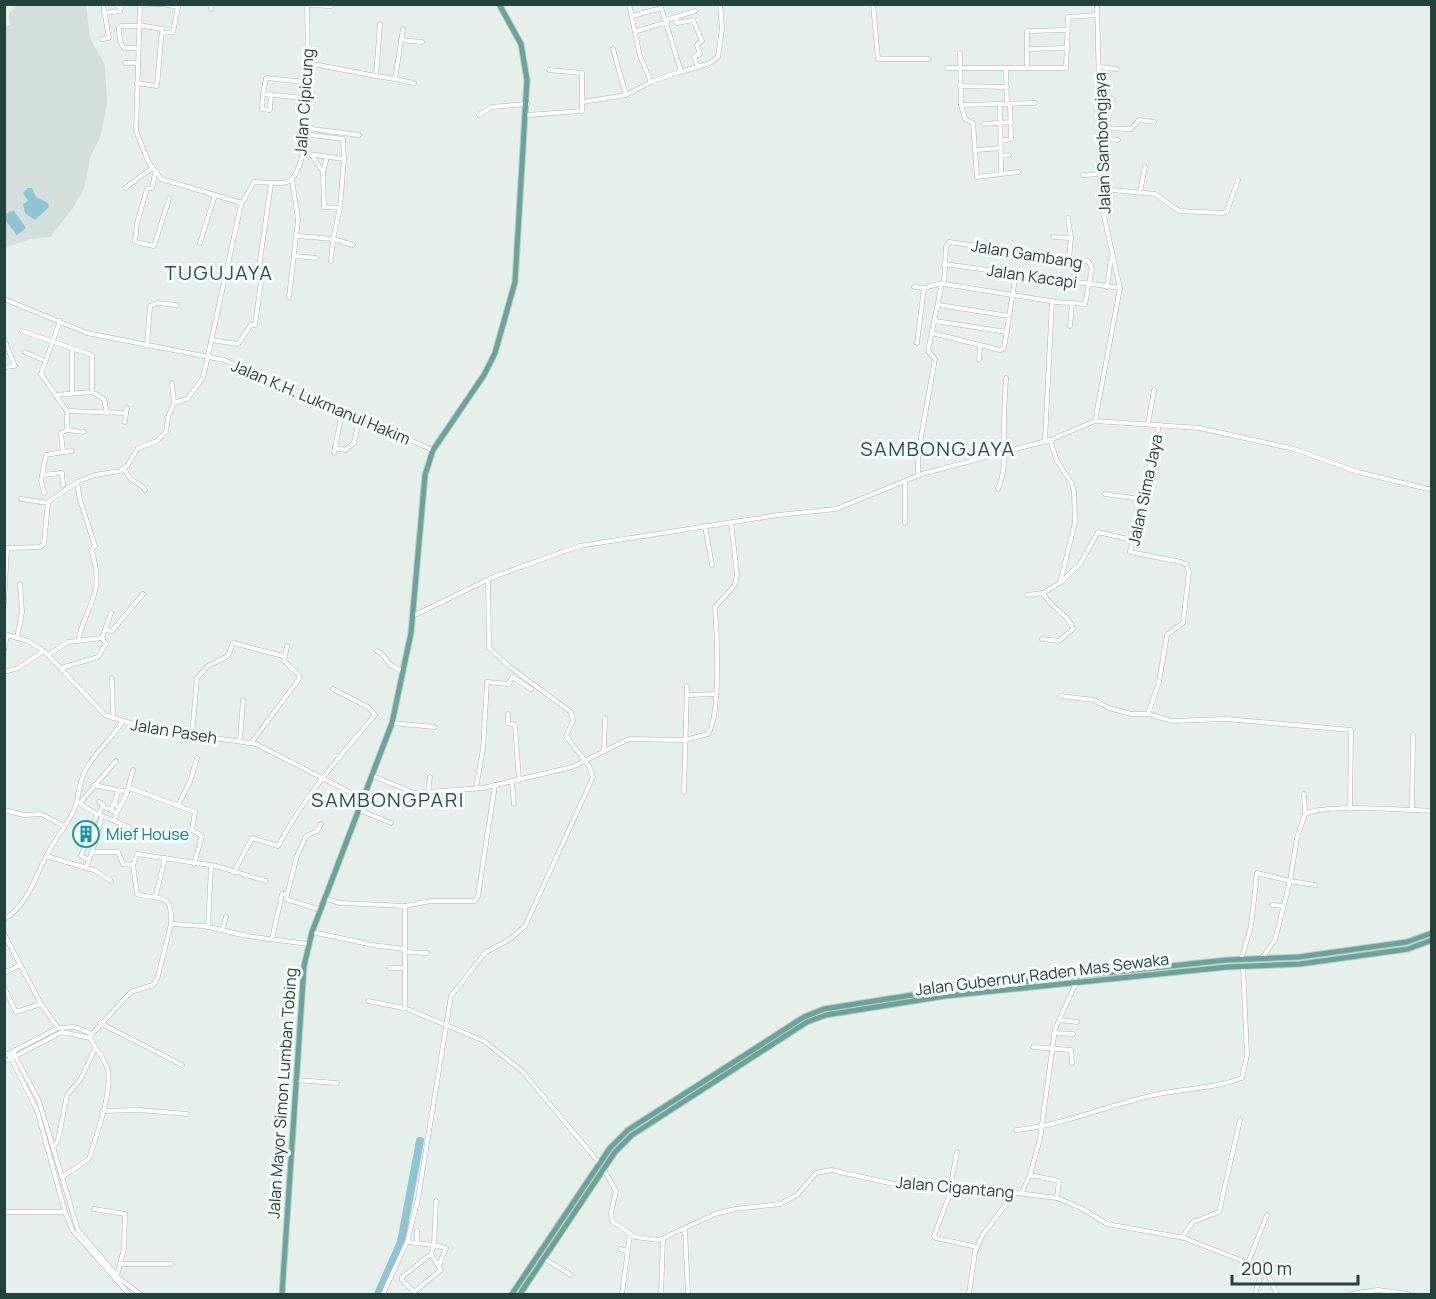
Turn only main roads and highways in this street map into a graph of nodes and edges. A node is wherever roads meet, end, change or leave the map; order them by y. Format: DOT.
graph roads {
  1 [pos="499,4"];
  2 [pos="1431,933"];
  3 [pos="1431,940"];
  4 [pos="1387,948"];
  5 [pos="1242,963"];
  6 [pos="1190,968"];
  7 [pos="1053,982"];
  8 [pos="555,1239"];
  9 [pos="282,1294"];
  10 [pos="512,1294"];
  11 [pos="520,1294"];
  1 -- 9 [label="main road, Jalan Mayor Simon Lumban Tobing"];
  2 -- 4 [label="main road, Jalan Gubernur Raden Mas Sewaka"];
  3 -- 4 [label="main road, Jalan Gubernur Raden Mas Sewaka"];
  4 -- 5 [label="main road, Jalan Gubernur Raden Mas Sewaka"];
  4 -- 5 [label="main road, Jalan Gubernur Raden Mas Sewaka"];
  5 -- 6 [label="main road, Jalan Gubernur Raden Mas Sewaka"];
  6 -- 7 [label="main road, Jalan Gubernur Raden Mas Sewaka"];
  6 -- 7 [label="main road, Jalan Gubernur Raden Mas Sewaka"];
  7 -- 8 [label="main road, Jalan Gubernur Raden Mas Sewaka"];
  8 -- 10 [label="main road"];
  8 -- 11 [label="main road"];
}
